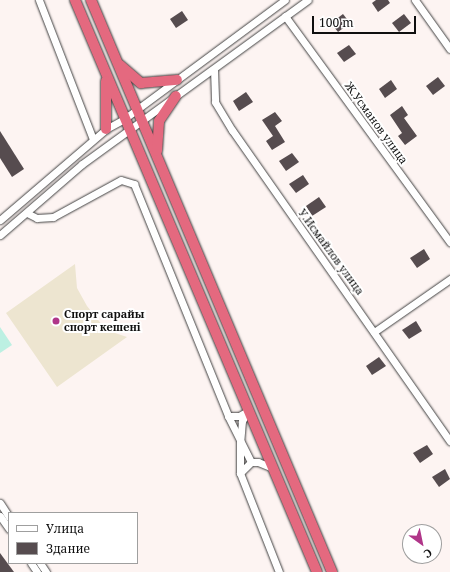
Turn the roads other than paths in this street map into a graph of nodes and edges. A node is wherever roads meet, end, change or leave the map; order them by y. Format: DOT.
graph roads {
  1 [pos="39,0"];
  2 [pos="75,0"];
  3 [pos="91,0"];
  4 [pos="285,0"];
  5 [pos="308,0"];
  6 [pos="415,0"];
  7 [pos="276,3"];
  8 [pos="285,16"];
  9 [pos="450,49"];
  10 [pos="118,63"];
  11 [pos="214,69"];
  12 [pos="105,71"];
  13 [pos="177,80"];
  14 [pos="176,96"];
  15 [pos="137,109"];
  16 [pos="124,119"];
  17 [pos="142,119"];
  18 [pos="106,129"];
  19 [pos="129,129"];
  20 [pos="93,139"];
  21 [pos="157,157"];
  22 [pos="27,213"];
  23 [pos="0,220"];
  24 [pos="0,235"];
  25 [pos="450,242"];
  26 [pos="208,278"];
  27 [pos="450,279"];
  28 [pos="196,282"];
  29 [pos="374,332"];
  30 [pos="248,411"];
  31 [pos="228,416"];
  32 [pos="450,441"];
  33 [pos="240,442"];
  34 [pos="251,462"];
  35 [pos="273,468"];
  36 [pos="240,473"];
  37 [pos="0,503"];
  38 [pos="8,515"];
  39 [pos="0,516"];
  40 [pos="8,528"];
  41 [pos="279,572"];
  42 [pos="317,572"];
  43 [pos="332,572"];
  1 -- 20 [label="street"];
  2 -- 12 [label="highway"];
  3 -- 10 [label="highway"];
  4 -- 7 [label="street"];
  5 -- 8 [label="street"];
  6 -- 9 [label="street"];
  7 -- 13 [label="street"];
  8 -- 11 [label="street"];
  8 -- 25 [label="street, Ж.Усманов улица"];
  10 -- 13 [label="highway"];
  10 -- 15 [label="highway"];
  11 -- 14 [label="street"];
  11 -- 29 [label="street, У.Исмайлов улица"];
  12 -- 16 [label="highway"];
  12 -- 18 [label="highway"];
  13 -- 15 [label="street"];
  14 -- 17 [label="street"];
  14 -- 21 [label="highway"];
  15 -- 16 [label="street"];
  15 -- 17 [label="highway"];
  16 -- 18 [label="street"];
  16 -- 19 [label="highway"];
  17 -- 19 [label="street"];
  17 -- 21 [label="highway"];
  18 -- 20 [label="street"];
  19 -- 22 [label="street"];
  19 -- 28 [label="highway"];
  20 -- 23 [label="street"];
  21 -- 26 [label="highway"];
  22 -- 24 [label="street"];
  22 -- 31 [label="street"];
  26 -- 28 [label="highway"];
  26 -- 43 [label="highway"];
  27 -- 29 [label="street"];
  28 -- 30 [label="highway"];
  29 -- 32 [label="street, У.Исмайлов улица"];
  30 -- 31 [label="street"];
  30 -- 33 [label="street"];
  30 -- 35 [label="highway"];
  31 -- 33 [label="street"];
  33 -- 34 [label="street"];
  33 -- 36 [label="street"];
  34 -- 35 [label="street"];
  34 -- 36 [label="street"];
  35 -- 42 [label="highway"];
  36 -- 41 [label="street"];
  37 -- 38 [label="street"];
  39 -- 40 [label="street"];
}
